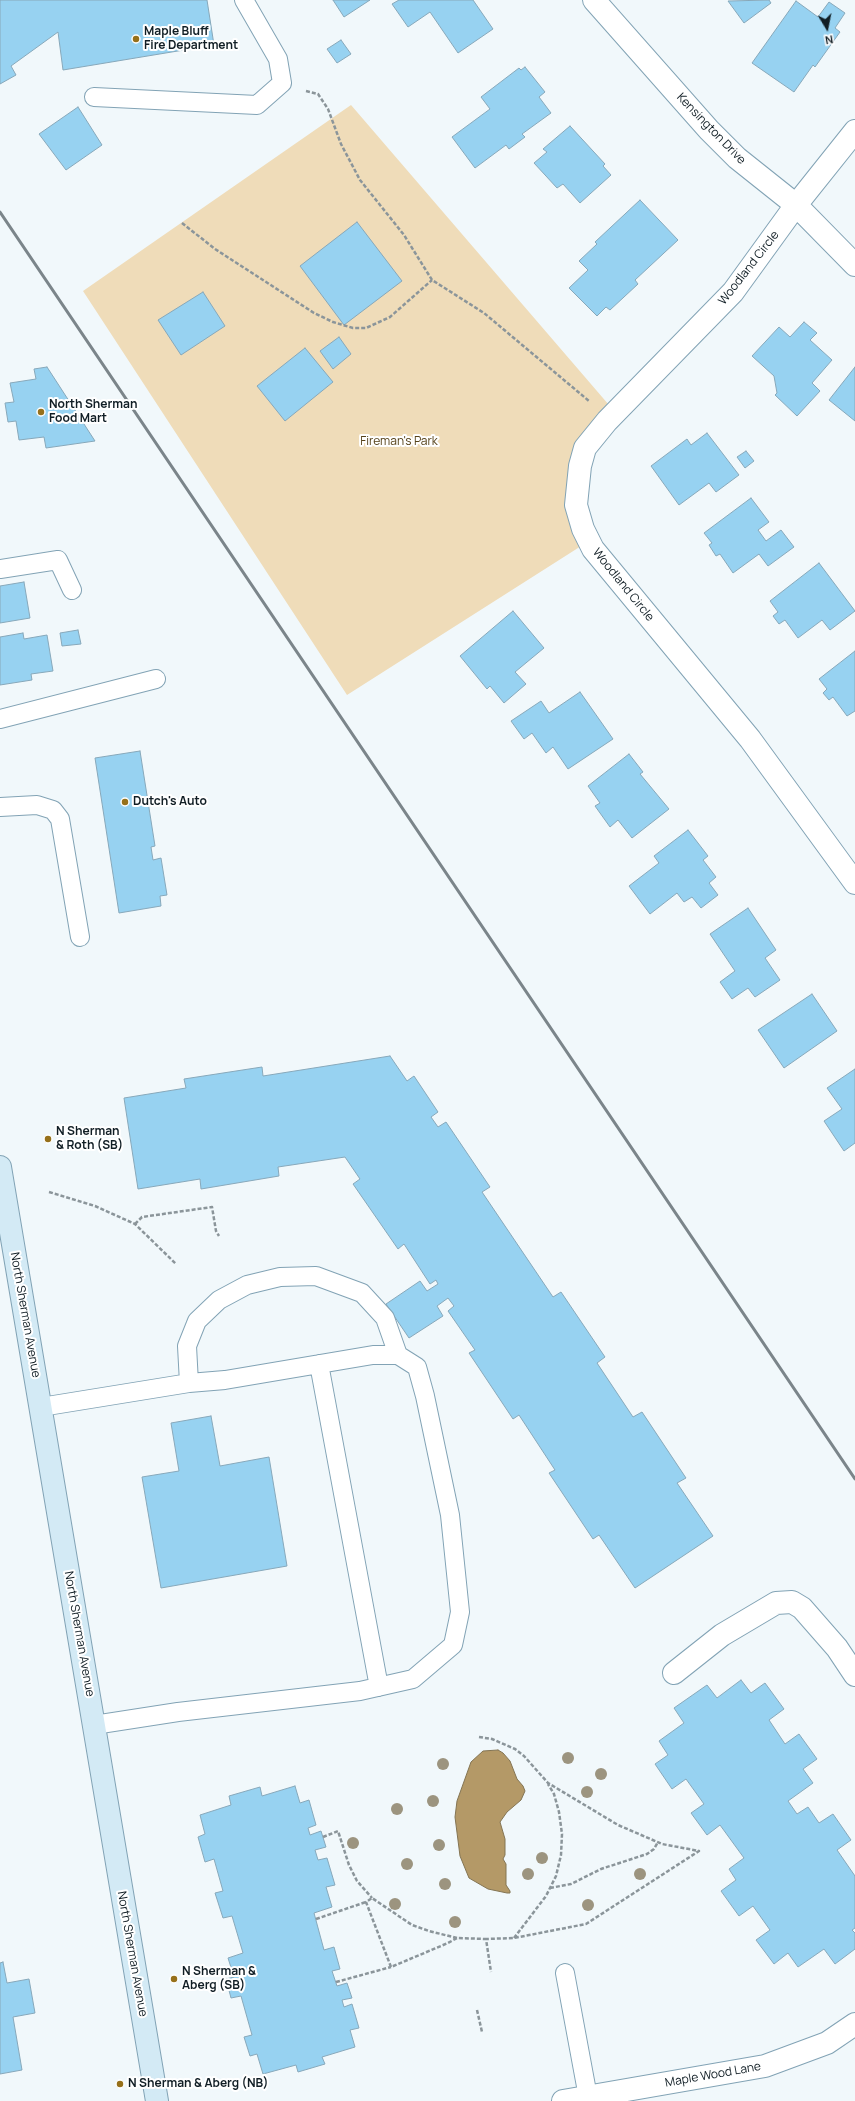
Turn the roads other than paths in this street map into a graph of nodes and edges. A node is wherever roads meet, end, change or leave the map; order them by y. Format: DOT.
graph roads {
  1 [pos="244,0"];
  2 [pos="594,0"];
  3 [pos="94,97"];
  4 [pos="855,131"];
  5 [pos="796,205"];
  6 [pos="855,265"];
  7 [pos="0,569"];
  8 [pos="72,590"];
  9 [pos="156,679"];
  10 [pos="0,719"];
  11 [pos="0,807"];
  12 [pos="855,883"];
  13 [pos="80,937"];
  14 [pos="0,1167"];
  15 [pos="398,1355"];
  16 [pos="319,1364"];
  17 [pos="188,1383"];
  18 [pos="41,1408"];
  19 [pos="674,1673"];
  20 [pos="855,1675"];
  21 [pos="379,1687"];
  22 [pos="94,1725"];
  23 [pos="565,1973"];
  24 [pos="855,2024"];
  25 [pos="588,2097"];
  26 [pos="157,2101"];
  27 [pos="563,2101"];
  1 -- 3 [label="lane"];
  2 -- 5 [label="street, Kensington Drive"];
  4 -- 5 [label="street, Woodland Circle"];
  5 -- 6 [label="street, Kensington Drive"];
  5 -- 12 [label="street, Woodland Circle"];
  7 -- 8 [label="lane"];
  9 -- 10 [label="lane"];
  11 -- 13 [label="lane"];
  14 -- 18 [label="street, North Sherman Avenue"];
  15 -- 16 [label="lane"];
  15 -- 17 [label="lane"];
  15 -- 21 [label="lane"];
  16 -- 17 [label="lane"];
  16 -- 21 [label="lane"];
  17 -- 18 [label="lane"];
  18 -- 22 [label="street, North Sherman Avenue"];
  19 -- 20 [label="street"];
  21 -- 22 [label="lane"];
  22 -- 26 [label="street, North Sherman Avenue"];
  23 -- 25 [label="lane"];
  24 -- 25 [label="street, Maple Wood Lane"];
  25 -- 27 [label="street, Maple Wood Lane"];
}
